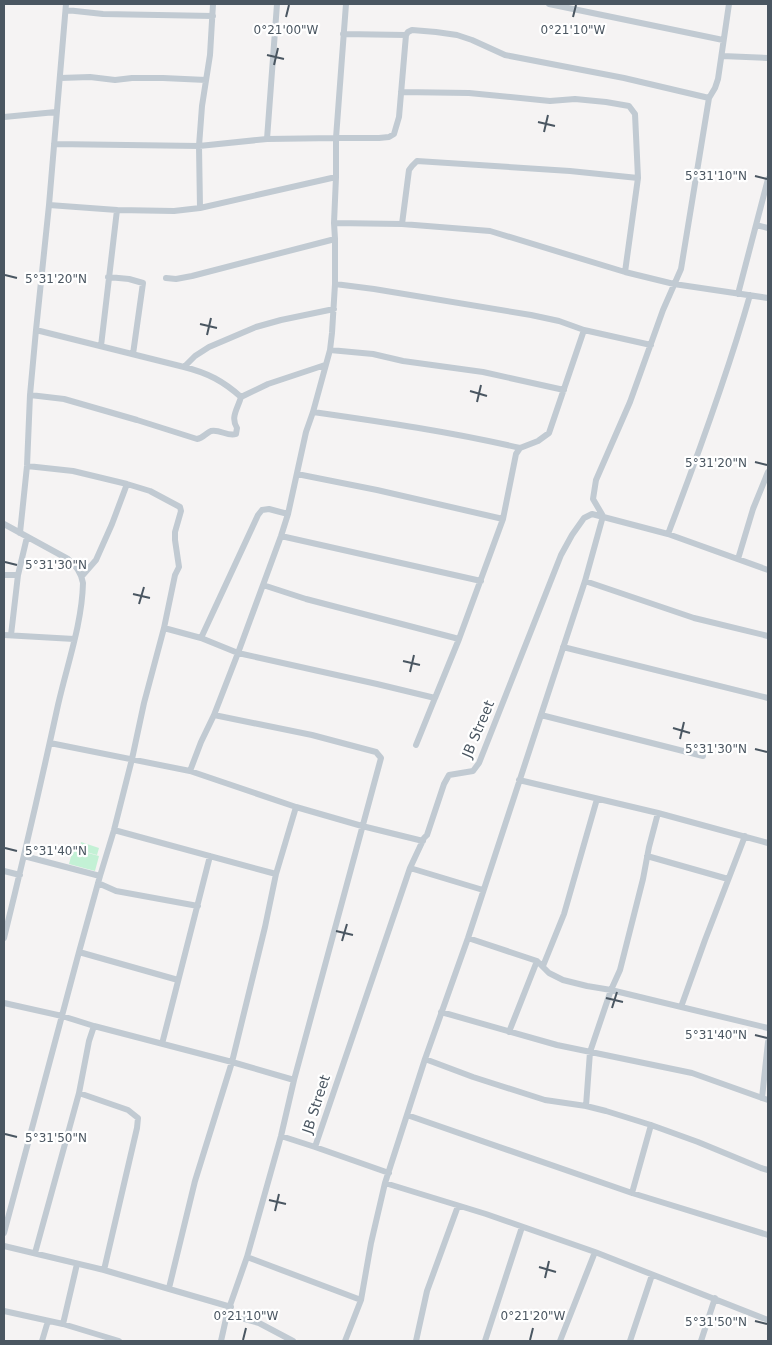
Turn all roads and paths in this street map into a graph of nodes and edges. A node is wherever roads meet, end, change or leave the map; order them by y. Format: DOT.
graph roads {
  1 [pos="213,4"];
  2 [pos="277,4"];
  3 [pos="346,4"];
  4 [pos="549,4"];
  5 [pos="729,4"];
  6 [pos="66,7"];
  7 [pos="213,16"];
  8 [pos="343,34"];
  9 [pos="406,35"];
  10 [pos="723,40"];
  11 [pos="722,56"];
  12 [pos="768,58"];
  13 [pos="60,78"];
  14 [pos="206,80"];
  15 [pos="401,92"];
  16 [pos="709,98"];
  17 [pos="56,112"];
  18 [pos="4,117"];
  19 [pos="336,138"];
  20 [pos="267,139"];
  21 [pos="54,144"];
  22 [pos="199,146"];
  23 [pos="336,177"];
  24 [pos="638,178"];
  25 [pos="768,178"];
  26 [pos="49,205"];
  27 [pos="200,208"];
  28 [pos="117,210"];
  29 [pos="334,222"];
  30 [pos="402,224"];
  31 [pos="756,225"];
  32 [pos="768,228"];
  33 [pos="335,239"];
  34 [pos="625,272"];
  35 [pos="108,277"];
  36 [pos="166,278"];
  37 [pos="335,284"];
  38 [pos="674,284"];
  39 [pos="738,294"];
  40 [pos="750,295"];
  41 [pos="768,298"];
  42 [pos="334,309"];
  43 [pos="36,330"];
  44 [pos="584,330"];
  45 [pos="650,345"];
  46 [pos="101,346"];
  47 [pos="330,350"];
  48 [pos="133,354"];
  49 [pos="325,365"];
  50 [pos="184,367"];
  51 [pos="564,390"];
  52 [pos="30,395"];
  53 [pos="241,397"];
  54 [pos="313,412"];
  55 [pos="520,448"];
  56 [pos="27,466"];
  57 [pos="768,472"];
  58 [pos="297,474"];
  59 [pos="127,484"];
  60 [pos="288,514"];
  61 [pos="603,516"];
  62 [pos="503,519"];
  63 [pos="4,524"];
  64 [pos="20,533"];
  65 [pos="668,534"];
  66 [pos="281,536"];
  67 [pos="27,537"];
  68 [pos="738,559"];
  69 [pos="768,570"];
  70 [pos="4,574"];
  71 [pos="18,575"];
  72 [pos="82,576"];
  73 [pos="481,581"];
  74 [pos="585,581"];
  75 [pos="264,585"];
  76 [pos="164,628"];
  77 [pos="7,635"];
  78 [pos="768,636"];
  79 [pos="201,638"];
  80 [pos="74,639"];
  81 [pos="459,640"];
  82 [pos="562,647"];
  83 [pos="238,653"];
  84 [pos="435,698"];
  85 [pos="768,698"];
  86 [pos="214,715"];
  87 [pos="541,715"];
  88 [pos="50,743"];
  89 [pos="416,745"];
  90 [pos="703,756"];
  91 [pos="132,759"];
  92 [pos="190,771"];
  93 [pos="519,780"];
  94 [pos="597,799"];
  95 [pos="296,807"];
  96 [pos="658,813"];
  97 [pos="362,826"];
  98 [pos="114,830"];
  99 [pos="745,836"];
  100 [pos="423,841"];
  101 [pos="768,843"];
  102 [pos="24,856"];
  103 [pos="210,856"];
  104 [pos="647,856"];
  105 [pos="410,868"];
  106 [pos="4,871"];
  107 [pos="276,874"];
  108 [pos="20,875"];
  109 [pos="99,879"];
  110 [pos="728,879"];
  111 [pos="483,890"];
  112 [pos="198,906"];
  113 [pos="4,938"];
  114 [pos="468,938"];
  115 [pos="79,952"];
  116 [pos="537,961"];
  117 [pos="543,966"];
  118 [pos="178,980"];
  119 [pos="610,990"];
  120 [pos="4,1003"];
  121 [pos="681,1007"];
  122 [pos="441,1012"];
  123 [pos="62,1016"];
  124 [pos="94,1026"];
  125 [pos="768,1028"];
  126 [pos="509,1032"];
  127 [pos="768,1042"];
  128 [pos="162,1044"];
  129 [pos="590,1052"];
  130 [pos="425,1059"];
  131 [pos="232,1062"];
  132 [pos="294,1080"];
  133 [pos="79,1094"];
  134 [pos="765,1099"];
  135 [pos="586,1106"];
  136 [pos="407,1114"];
  137 [pos="651,1125"];
  138 [pos="281,1136"];
  139 [pos="315,1146"];
  140 [pos="768,1170"];
  141 [pos="389,1173"];
  142 [pos="384,1183"];
  143 [pos="632,1193"];
  144 [pos="458,1206"];
  145 [pos="522,1227"];
  146 [pos="4,1233"];
  147 [pos="768,1235"];
  148 [pos="4,1246"];
  149 [pos="595,1252"];
  150 [pos="36,1253"];
  151 [pos="247,1257"];
  152 [pos="78,1264"];
  153 [pos="104,1270"];
  154 [pos="652,1275"];
  155 [pos="169,1288"];
  156 [pos="715,1298"];
  157 [pos="361,1300"];
  158 [pos="231,1307"];
  159 [pos="4,1311"];
  160 [pos="227,1314"];
  161 [pos="768,1320"];
  162 [pos="48,1321"];
  163 [pos="63,1324"];
  164 [pos="42,1341"];
  165 [pos="116,1341"];
  166 [pos="221,1341"];
  167 [pos="293,1341"];
  168 [pos="345,1341"];
  169 [pos="416,1341"];
  170 [pos="485,1341"];
  171 [pos="560,1341"];
  172 [pos="630,1341"];
  173 [pos="701,1341"];
  1 -- 7 [label="street"];
  2 -- 20 [label="street"];
  3 -- 8 [label="street"];
  4 -- 10 [label="street"];
  5 -- 10 [label="street"];
  6 -- 7 [label="street"];
  6 -- 13 [label="street"];
  7 -- 14 [label="street"];
  8 -- 9 [label="street"];
  8 -- 19 [label="street"];
  9 -- 15 [label="street"];
  9 -- 16 [label="street"];
  10 -- 11 [label="street"];
  11 -- 12 [label="street"];
  11 -- 16 [label="street"];
  13 -- 14 [label="street"];
  13 -- 17 [label="street"];
  14 -- 22 [label="street"];
  15 -- 19 [label="street"];
  15 -- 24 [label="street"];
  16 -- 38 [label="street"];
  17 -- 18 [label="street"];
  17 -- 21 [label="street"];
  19 -- 20 [label="street"];
  19 -- 23 [label="street"];
  20 -- 22 [label="street"];
  21 -- 22 [label="street"];
  21 -- 26 [label="street"];
  22 -- 27 [label="street"];
  23 -- 27 [label="street"];
  23 -- 29 [label="street"];
  24 -- 30 [label="street"];
  24 -- 34 [label="street"];
  25 -- 31 [label="street"];
  26 -- 28 [label="street"];
  26 -- 43 [label="street"];
  27 -- 28 [label="street"];
  28 -- 35 [label="street"];
  29 -- 30 [label="street"];
  29 -- 33 [label="street"];
  30 -- 34 [label="street"];
  31 -- 32 [label="street"];
  31 -- 39 [label="street"];
  33 -- 36 [label="street"];
  33 -- 37 [label="street"];
  34 -- 38 [label="street"];
  35 -- 46 [label="street"];
  35 -- 48 [label="street"];
  37 -- 42 [label="street"];
  37 -- 44 [label="street"];
  38 -- 39 [label="street"];
  38 -- 45 [label="street"];
  39 -- 40 [label="street"];
  40 -- 41 [label="street"];
  40 -- 65 [label="street"];
  42 -- 47 [label="street"];
  42 -- 50 [label="street"];
  43 -- 46 [label="street"];
  43 -- 52 [label="street"];
  44 -- 45 [label="street"];
  44 -- 51 [label="street"];
  45 -- 61 [label="street"];
  46 -- 48 [label="street"];
  47 -- 49 [label="street"];
  47 -- 51 [label="street"];
  48 -- 50 [label="street"];
  49 -- 53 [label="street"];
  49 -- 54 [label="street"];
  50 -- 53 [label="street"];
  51 -- 55 [label="street"];
  52 -- 53 [label="street"];
  52 -- 56 [label="street"];
  54 -- 55 [label="street"];
  54 -- 58 [label="street"];
  55 -- 62 [label="street"];
  56 -- 59 [label="street"];
  56 -- 64 [label="street"];
  57 -- 68 [label="street"];
  58 -- 60 [label="street"];
  58 -- 62 [label="street"];
  59 -- 72 [label="street"];
  59 -- 76 [label="street"];
  60 -- 66 [label="street"];
  60 -- 79 [label="street"];
  61 -- 65 [label="street"];
  61 -- 74 [label="street"];
  61 -- 100 [label="street, JB Street"];
  62 -- 73 [label="street"];
  63 -- 64 [label="street"];
  64 -- 67 [label="street"];
  65 -- 68 [label="street"];
  66 -- 73 [label="street"];
  66 -- 75 [label="street"];
  67 -- 71 [label="street"];
  67 -- 72 [label="street"];
  68 -- 69 [label="street"];
  70 -- 71 [label="street"];
  71 -- 77 [label="street"];
  72 -- 80 [label="street"];
  73 -- 81 [label="street"];
  74 -- 78 [label="street"];
  74 -- 82 [label="street"];
  75 -- 81 [label="street"];
  75 -- 83 [label="street"];
  76 -- 79 [label="street"];
  76 -- 91 [label="street"];
  77 -- 80 [label="street"];
  79 -- 83 [label="street"];
  80 -- 88 [label="street"];
  81 -- 84 [label="street"];
  82 -- 85 [label="street"];
  82 -- 87 [label="street"];
  83 -- 84 [label="street"];
  83 -- 86 [label="street"];
  84 -- 89 [label="street"];
  86 -- 92 [label="street"];
  86 -- 97 [label="street"];
  87 -- 90 [label="street"];
  87 -- 93 [label="street"];
  88 -- 91 [label="street"];
  88 -- 102 [label="street"];
  91 -- 92 [label="street"];
  91 -- 98 [label="street"];
  92 -- 95 [label="street"];
  93 -- 94 [label="street"];
  93 -- 111 [label="street"];
  94 -- 96 [label="street"];
  94 -- 117 [label="street"];
  95 -- 97 [label="street"];
  95 -- 107 [label="street"];
  96 -- 99 [label="street"];
  96 -- 104 [label="street"];
  97 -- 100 [label="street"];
  97 -- 132 [label="street"];
  98 -- 103 [label="street"];
  98 -- 109 [label="street"];
  99 -- 101 [label="street"];
  99 -- 110 [label="street"];
  100 -- 105 [label="street, JB Street"];
  102 -- 108 [label="street"];
  102 -- 109 [label="street"];
  103 -- 107 [label="street"];
  103 -- 112 [label="street"];
  104 -- 110 [label="street"];
  104 -- 119 [label="street"];
  105 -- 111 [label="street"];
  105 -- 139 [label="street, JB Street"];
  106 -- 108 [label="street"];
  107 -- 131 [label="street"];
  108 -- 113 [label="street"];
  109 -- 112 [label="street"];
  109 -- 115 [label="street"];
  110 -- 121 [label="street"];
  111 -- 114 [label="street"];
  112 -- 118 [label="street"];
  114 -- 116 [label="street"];
  114 -- 122 [label="street"];
  115 -- 118 [label="street"];
  115 -- 123 [label="street"];
  116 -- 117 [label="street"];
  116 -- 126 [label="street"];
  117 -- 119 [label="street"];
  118 -- 128 [label="street"];
  119 -- 121 [label="street"];
  119 -- 129 [label="street"];
  120 -- 123 [label="street"];
  121 -- 125 [label="street"];
  122 -- 126 [label="street"];
  122 -- 130 [label="street"];
  123 -- 124 [label="street"];
  123 -- 146 [label="street"];
  124 -- 128 [label="street"];
  124 -- 133 [label="street"];
  126 -- 129 [label="street"];
  127 -- 134 [label="street"];
  128 -- 131 [label="street"];
  129 -- 134 [label="street"];
  129 -- 135 [label="street"];
  130 -- 135 [label="street"];
  130 -- 136 [label="street"];
  131 -- 132 [label="street"];
  131 -- 155 [label="street"];
  132 -- 138 [label="street"];
  133 -- 150 [label="street"];
  133 -- 153 [label="street"];
  135 -- 137 [label="street"];
  136 -- 141 [label="street"];
  136 -- 143 [label="street"];
  137 -- 140 [label="street"];
  137 -- 143 [label="street"];
  138 -- 139 [label="street"];
  138 -- 151 [label="street"];
  139 -- 141 [label="street"];
  141 -- 142 [label="street"];
  142 -- 144 [label="street"];
  142 -- 157 [label="street"];
  143 -- 147 [label="street"];
  144 -- 145 [label="street"];
  144 -- 169 [label="street"];
  145 -- 149 [label="street"];
  145 -- 170 [label="street"];
  148 -- 150 [label="street"];
  149 -- 154 [label="street"];
  149 -- 171 [label="street"];
  150 -- 152 [label="street"];
  151 -- 157 [label="street"];
  151 -- 158 [label="street"];
  152 -- 153 [label="street"];
  152 -- 163 [label="street"];
  153 -- 155 [label="street"];
  154 -- 156 [label="street"];
  154 -- 172 [label="street"];
  155 -- 158 [label="street"];
  156 -- 161 [label="street"];
  156 -- 173 [label="street"];
  157 -- 168 [label="street"];
  158 -- 160 [label="street"];
  159 -- 162 [label="street"];
  160 -- 166 [label="street"];
  160 -- 167 [label="street"];
  162 -- 163 [label="street"];
  162 -- 164 [label="street"];
  163 -- 165 [label="street"];
}
